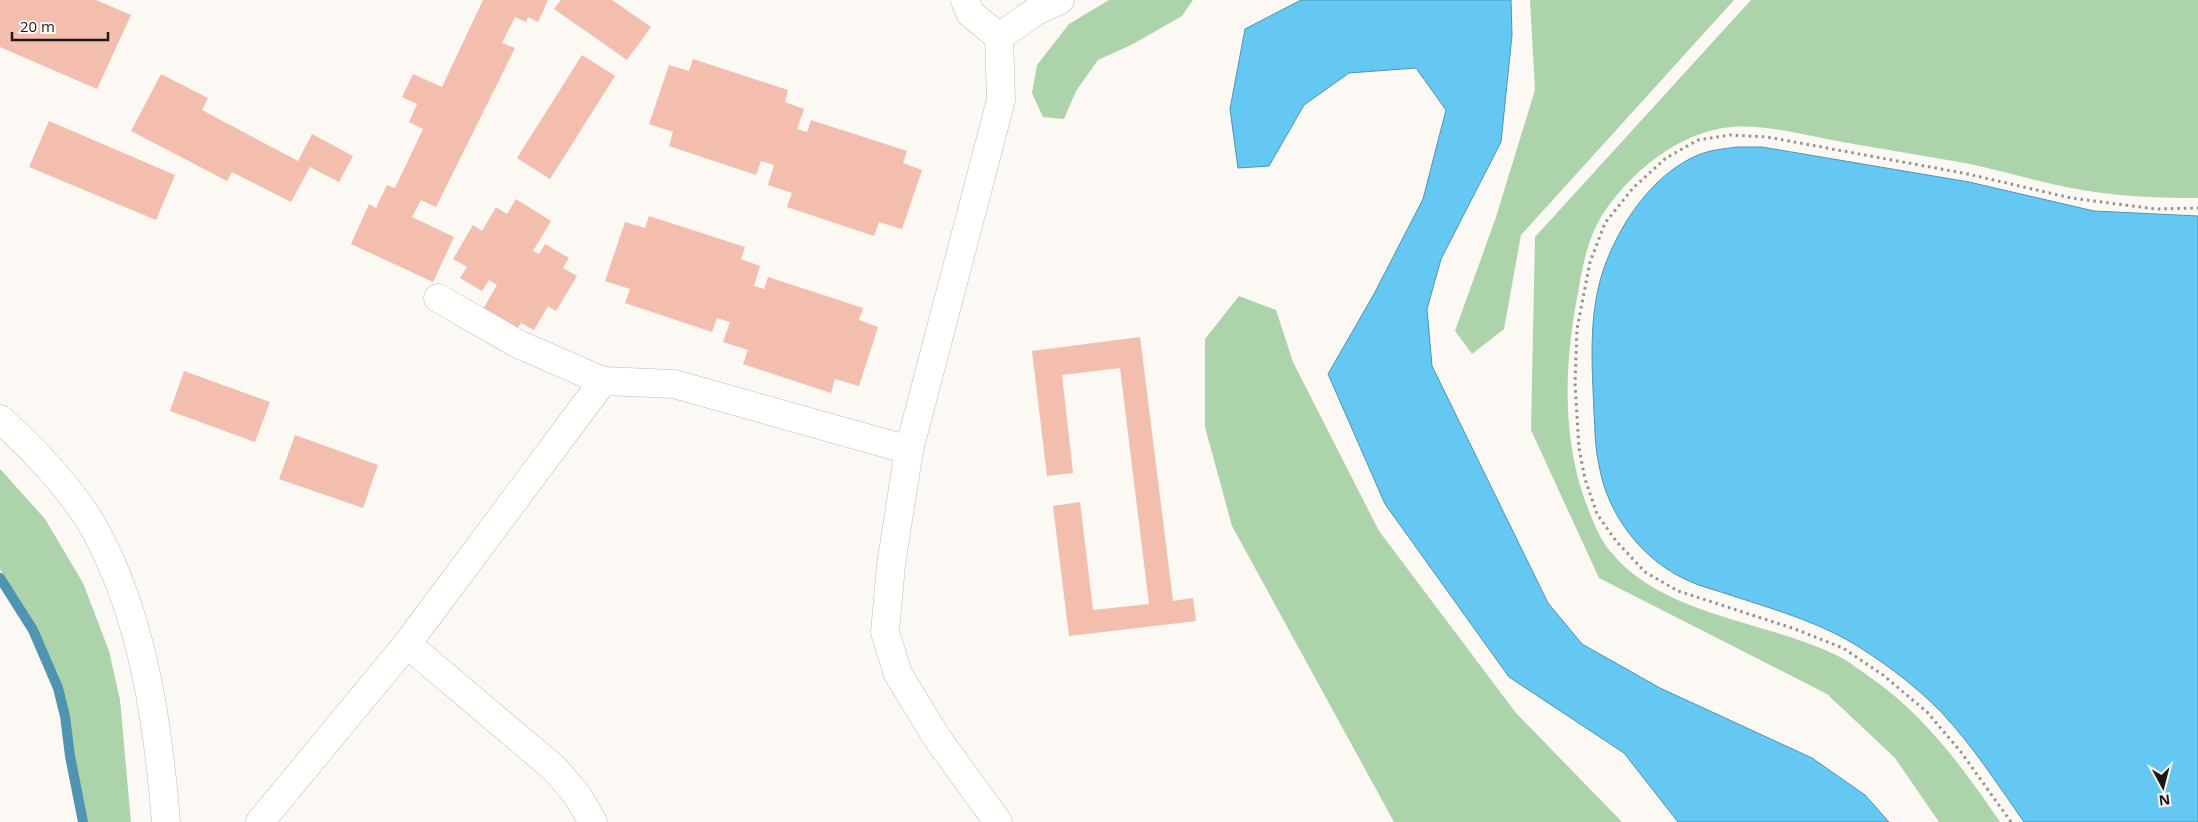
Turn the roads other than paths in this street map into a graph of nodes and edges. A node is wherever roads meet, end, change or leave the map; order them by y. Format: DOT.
graph roads {
  1 [pos="965,0"];
  2 [pos="1060,0"];
  3 [pos="999,37"];
  4 [pos="438,298"];
  5 [pos="603,381"];
  6 [pos="0,419"];
  7 [pos="910,450"];
  8 [pos="408,644"];
  9 [pos="166,822"];
  10 [pos="260,822"];
  11 [pos="593,822"];
  12 [pos="998,822"];
  1 -- 3 [label="street"];
  2 -- 3 [label="street"];
  3 -- 7 [label="street"];
  4 -- 5 [label="street"];
  5 -- 7 [label="street"];
  5 -- 8 [label="street"];
  6 -- 9 [label="street"];
  7 -- 12 [label="street"];
  8 -- 10 [label="street"];
  8 -- 11 [label="street"];
}
